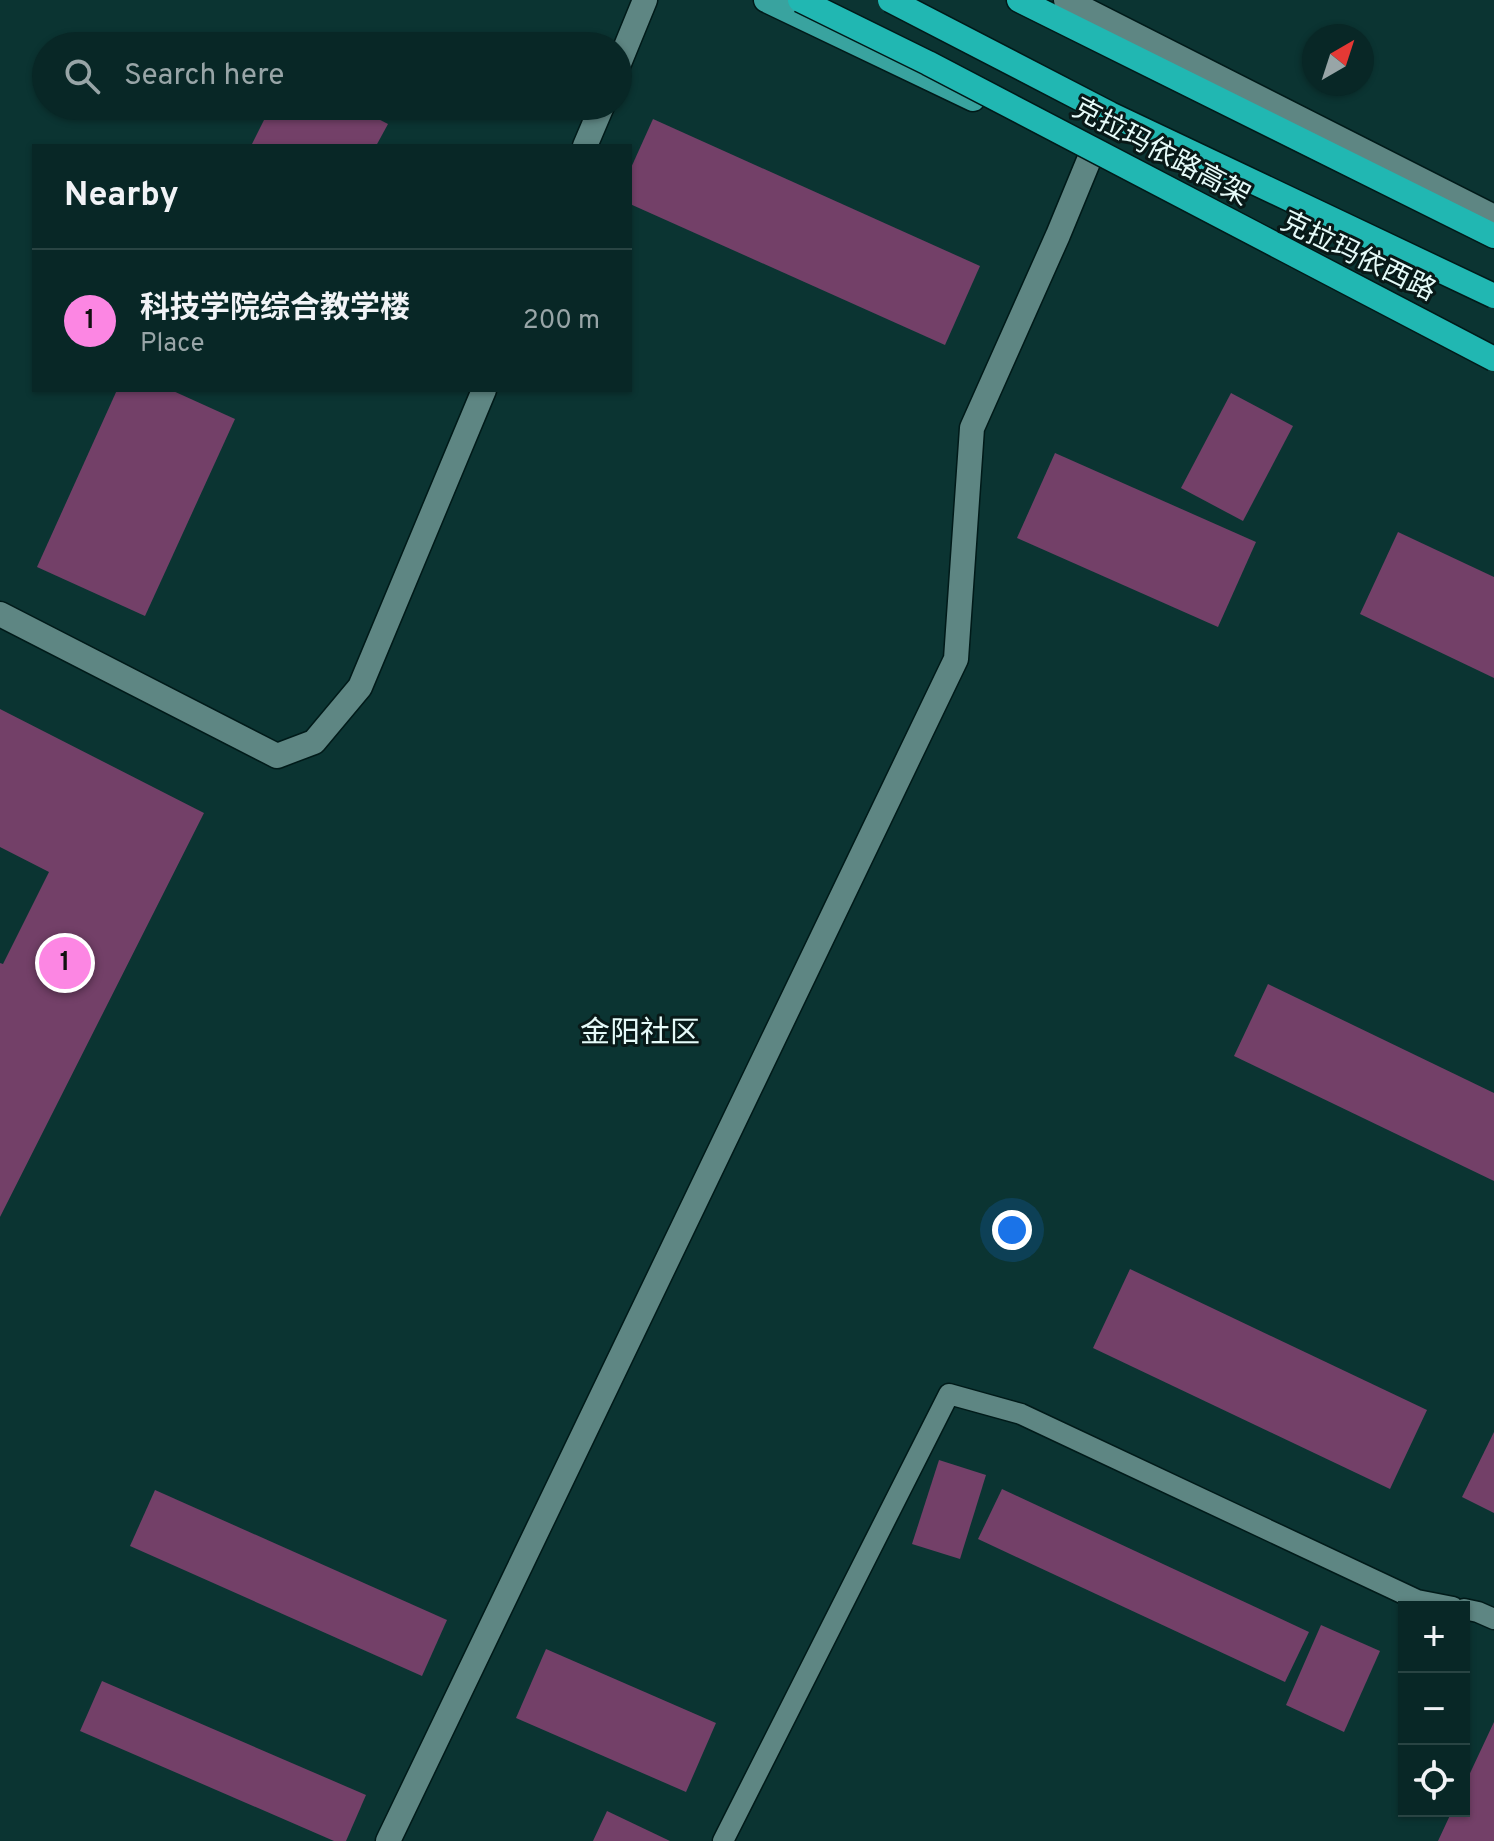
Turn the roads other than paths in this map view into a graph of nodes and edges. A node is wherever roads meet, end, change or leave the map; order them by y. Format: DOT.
graph roads {
  1 [pos="645,0"];
  2 [pos="766,0"];
  3 [pos="800,0"];
  4 [pos="891,0"];
  5 [pos="1019,0"];
  6 [pos="1066,0"];
  7 [pos="632,32"];
  8 [pos="596,120"];
  9 [pos="586,144"];
  10 [pos="1091,155"];
  11 [pos="1494,217"];
  12 [pos="1494,236"];
  13 [pos="1494,296"];
  14 [pos="1494,357"];
  15 [pos="483,392"];
  16 [pos="0,614"];
  17 [pos="1422,1601"];
  18 [pos="1470,1610"];
  19 [pos="1494,1619"];
  20 [pos="388,1841"];
  21 [pos="723,1841"];
  1 -- 7 [label="street"];
  2 -- 10 [label="main road, 克拉玛依西路"];
  3 -- 14 [label="highway, 克拉玛依路高架, bridge"];
  4 -- 13 [label="highway, 克拉玛依路高架, bridge"];
  5 -- 12 [label="highway"];
  6 -- 11 [label="street"];
  8 -- 9 [label="street"];
  10 -- 14 [label="main road, 克拉玛依西路"];
  10 -- 20 [label="street"];
  15 -- 16 [label="street"];
  17 -- 21 [label="lane"];
  18 -- 19 [label="lane"];
}
